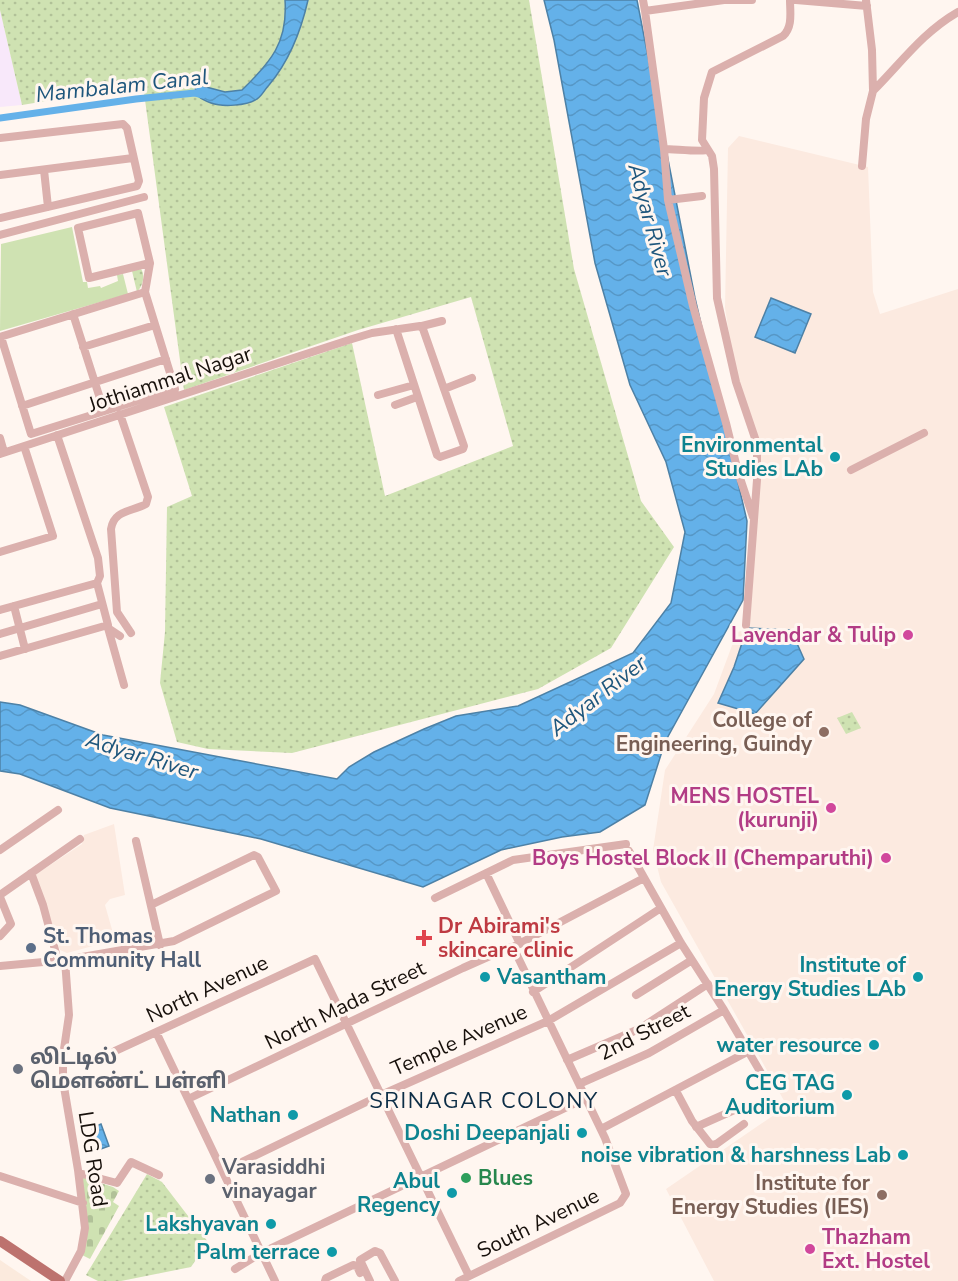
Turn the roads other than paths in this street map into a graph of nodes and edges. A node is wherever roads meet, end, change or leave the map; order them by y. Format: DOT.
graph roads {
  1 [pos="643,0"];
  2 [pos="724,0"];
  3 [pos="752,0"];
  4 [pos="790,0"];
  5 [pos="796,0"];
  6 [pos="866,3"];
  7 [pos="645,11"];
  8 [pos="958,12"];
  9 [pos="873,91"];
  10 [pos="0,138"];
  11 [pos="664,149"];
  12 [pos="708,150"];
  13 [pos="133,158"];
  14 [pos="862,166"];
  15 [pos="44,170"];
  16 [pos="0,175"];
  17 [pos="702,196"];
  18 [pos="144,197"];
  19 [pos="668,200"];
  20 [pos="48,207"];
  21 [pos="0,218"];
  22 [pos="0,235"];
  23 [pos="150,263"];
  24 [pos="145,292"];
  25 [pos="73,315"];
  26 [pos="442,321"];
  27 [pos="155,325"];
  28 [pos="422,326"];
  29 [pos="396,329"];
  30 [pos="1,337"];
  31 [pos="83,347"];
  32 [pos="166,359"];
  33 [pos="472,378"];
  34 [pos="95,383"];
  35 [pos="414,385"];
  36 [pos="444,390"];
  37 [pos="378,395"];
  38 [pos="417,397"];
  39 [pos="22,405"];
  40 [pos="395,405"];
  41 [pos="104,411"];
  42 [pos="120,414"];
  43 [pos="924,433"];
  44 [pos="57,435"];
  45 [pos="0,438"];
  46 [pos="24,446"];
  47 [pos="2,453"];
  48 [pos="851,470"];
  49 [pos="754,520"];
  50 [pos="0,552"];
  51 [pos="97,583"];
  52 [pos="102,604"];
  53 [pos="14,606"];
  54 [pos="0,610"];
  55 [pos="746,625"];
  56 [pos="108,626"];
  57 [pos="19,629"];
  58 [pos="131,633"];
  59 [pos="0,634"];
  60 [pos="120,636"];
  61 [pos="25,649"];
  62 [pos="0,656"];
  63 [pos="124,685"];
  64 [pos="58,810"];
  65 [pos="80,839"];
  66 [pos="136,841"];
  67 [pos="0,850"];
  68 [pos="31,873"];
  69 [pos="486,873"];
  70 [pos="644,878"];
  71 [pos="0,896"];
  72 [pos="435,898"];
  73 [pos="151,904"];
  74 [pos="661,908"];
  75 [pos="0,936"];
  76 [pos="681,943"];
  77 [pos="160,945"];
  78 [pos="516,946"];
  79 [pos="62,960"];
  80 [pos="692,960"];
  81 [pos="0,966"];
  82 [pos="708,984"];
  83 [pos="533,992"];
  84 [pos="636,995"];
  85 [pos="724,1010"];
  86 [pos="548,1021"];
  87 [pos="346,1025"];
  88 [pos="156,1032"];
  89 [pos="115,1051"];
  90 [pos="749,1051"];
  91 [pos="567,1060"];
  92 [pos="761,1073"];
  93 [pos="579,1084"];
  94 [pos="676,1091"];
  95 [pos="381,1095"];
  96 [pos="586,1098"];
  97 [pos="189,1100"];
  98 [pos="741,1107"];
  99 [pos="744,1124"];
  100 [pos="696,1127"];
  101 [pos="601,1129"];
  102 [pos="223,1171"];
  103 [pos="79,1173"];
  104 [pos="159,1175"];
  105 [pos="0,1176"];
  106 [pos="421,1177"];
  107 [pos="83,1203"];
  108 [pos="2,1243"];
  109 [pos="261,1253"];
  110 [pos="235,1269"];
  111 [pos="469,1276"];
  112 [pos="60,1281"];
  113 [pos="64,1281"];
  114 [pos="275,1281"];
  115 [pos="326,1281"];
  116 [pos="364,1281"];
  117 [pos="370,1281"];
  118 [pos="395,1281"];
  119 [pos="459,1281"];
  1 -- 7 [label="street"];
  2 -- 3 [label="street"];
  2 -- 7 [label="street"];
  4 -- 12 [label="street"];
  5 -- 6 [label="street"];
  6 -- 9 [label="street"];
  7 -- 11 [label="street"];
  8 -- 9 [label="street"];
  9 -- 14 [label="street"];
  10 -- 13 [label="street"];
  11 -- 12 [label="street"];
  11 -- 19 [label="street"];
  12 -- 49 [label="street"];
  13 -- 15 [label="street"];
  13 -- 20 [label="street"];
  15 -- 16 [label="street"];
  15 -- 20 [label="street"];
  17 -- 19 [label="street"];
  18 -- 22 [label="street"];
  19 -- 49 [label="street"];
  20 -- 21 [label="street"];
  23 -- 23 [label="street"];
  23 -- 24 [label="street"];
  24 -- 25 [label="street"];
  24 -- 27 [label="street"];
  25 -- 30 [label="street"];
  25 -- 31 [label="street"];
  26 -- 28 [label="street, Jothiammal Nagar"];
  27 -- 31 [label="street"];
  27 -- 32 [label="street"];
  28 -- 29 [label="street, Jothiammal Nagar"];
  28 -- 36 [label="street"];
  29 -- 35 [label="street"];
  29 -- 42 [label="street, Jothiammal Nagar"];
  30 -- 39 [label="street"];
  31 -- 34 [label="street"];
  32 -- 34 [label="street"];
  32 -- 41 [label="street"];
  33 -- 36 [label="street"];
  34 -- 39 [label="street"];
  34 -- 41 [label="street"];
  35 -- 37 [label="street"];
  35 -- 38 [label="street"];
  36 -- 38 [label="street"];
  38 -- 40 [label="street"];
  39 -- 41 [label="street"];
  42 -- 44 [label="street, Jothiammal Nagar"];
  42 -- 58 [label="street"];
  43 -- 48 [label="street"];
  44 -- 46 [label="street, Jothiammal Nagar"];
  44 -- 51 [label="street"];
  45 -- 47 [label="street"];
  46 -- 47 [label="street, Jothiammal Nagar"];
  46 -- 50 [label="street"];
  49 -- 55 [label="street"];
  51 -- 52 [label="street"];
  51 -- 53 [label="street"];
  52 -- 56 [label="street"];
  52 -- 57 [label="street"];
  53 -- 54 [label="street"];
  53 -- 57 [label="street"];
  56 -- 60 [label="street"];
  56 -- 61 [label="street"];
  56 -- 63 [label="street"];
  57 -- 59 [label="street"];
  57 -- 61 [label="street"];
  61 -- 62 [label="street"];
  64 -- 67 [label="street"];
  65 -- 68 [label="street"];
  66 -- 73 [label="street"];
  68 -- 71 [label="street"];
  68 -- 79 [label="street, LDG Road"];
  69 -- 70 [label="street"];
  69 -- 72 [label="street"];
  69 -- 78 [label="street"];
  70 -- 74 [label="street"];
  70 -- 78 [label="street, North Mada Street"];
  71 -- 75 [label="street"];
  73 -- 77 [label="street"];
  73 -- 77 [label="street"];
  74 -- 76 [label="street"];
  74 -- 83 [label="street"];
  76 -- 80 [label="street"];
  76 -- 86 [label="street, Temple Avenue"];
  77 -- 79 [label="street"];
  78 -- 83 [label="street"];
  78 -- 87 [label="street, North Mada Street"];
  79 -- 81 [label="street"];
  79 -- 103 [label="street, LDG Road"];
  80 -- 82 [label="street"];
  80 -- 84 [label="street"];
  82 -- 85 [label="street"];
  82 -- 91 [label="street"];
  83 -- 86 [label="street"];
  85 -- 90 [label="street"];
  85 -- 93 [label="street, 2nd Street"];
  86 -- 91 [label="street"];
  86 -- 95 [label="street, Temple Avenue"];
  87 -- 88 [label="street, North Avenue"];
  87 -- 95 [label="street"];
  87 -- 97 [label="street, North Mada Street"];
  88 -- 89 [label="street, North Avenue"];
  88 -- 97 [label="street"];
  90 -- 92 [label="street"];
  90 -- 94 [label="street"];
  91 -- 93 [label="street"];
  93 -- 96 [label="street"];
  94 -- 100 [label="street"];
  94 -- 101 [label="street"];
  95 -- 102 [label="street, Temple Avenue"];
  95 -- 106 [label="street"];
  96 -- 101 [label="street"];
  96 -- 106 [label="street"];
  97 -- 102 [label="street"];
  98 -- 100 [label="street"];
  99 -- 100 [label="street"];
  101 -- 111 [label="street, South Avenue"];
  102 -- 109 [label="street"];
  103 -- 104 [label="street"];
  103 -- 107 [label="street, LDG Road"];
  105 -- 107 [label="street"];
  106 -- 109 [label="street"];
  106 -- 111 [label="street"];
  107 -- 113 [label="street, LDG Road"];
  108 -- 112 [label="main road"];
  109 -- 110 [label="street"];
  109 -- 114 [label="street"];
  111 -- 119 [label="street, South Avenue"];
  115 -- 116 [label="street"];
  117 -- 118 [label="street"];
}
